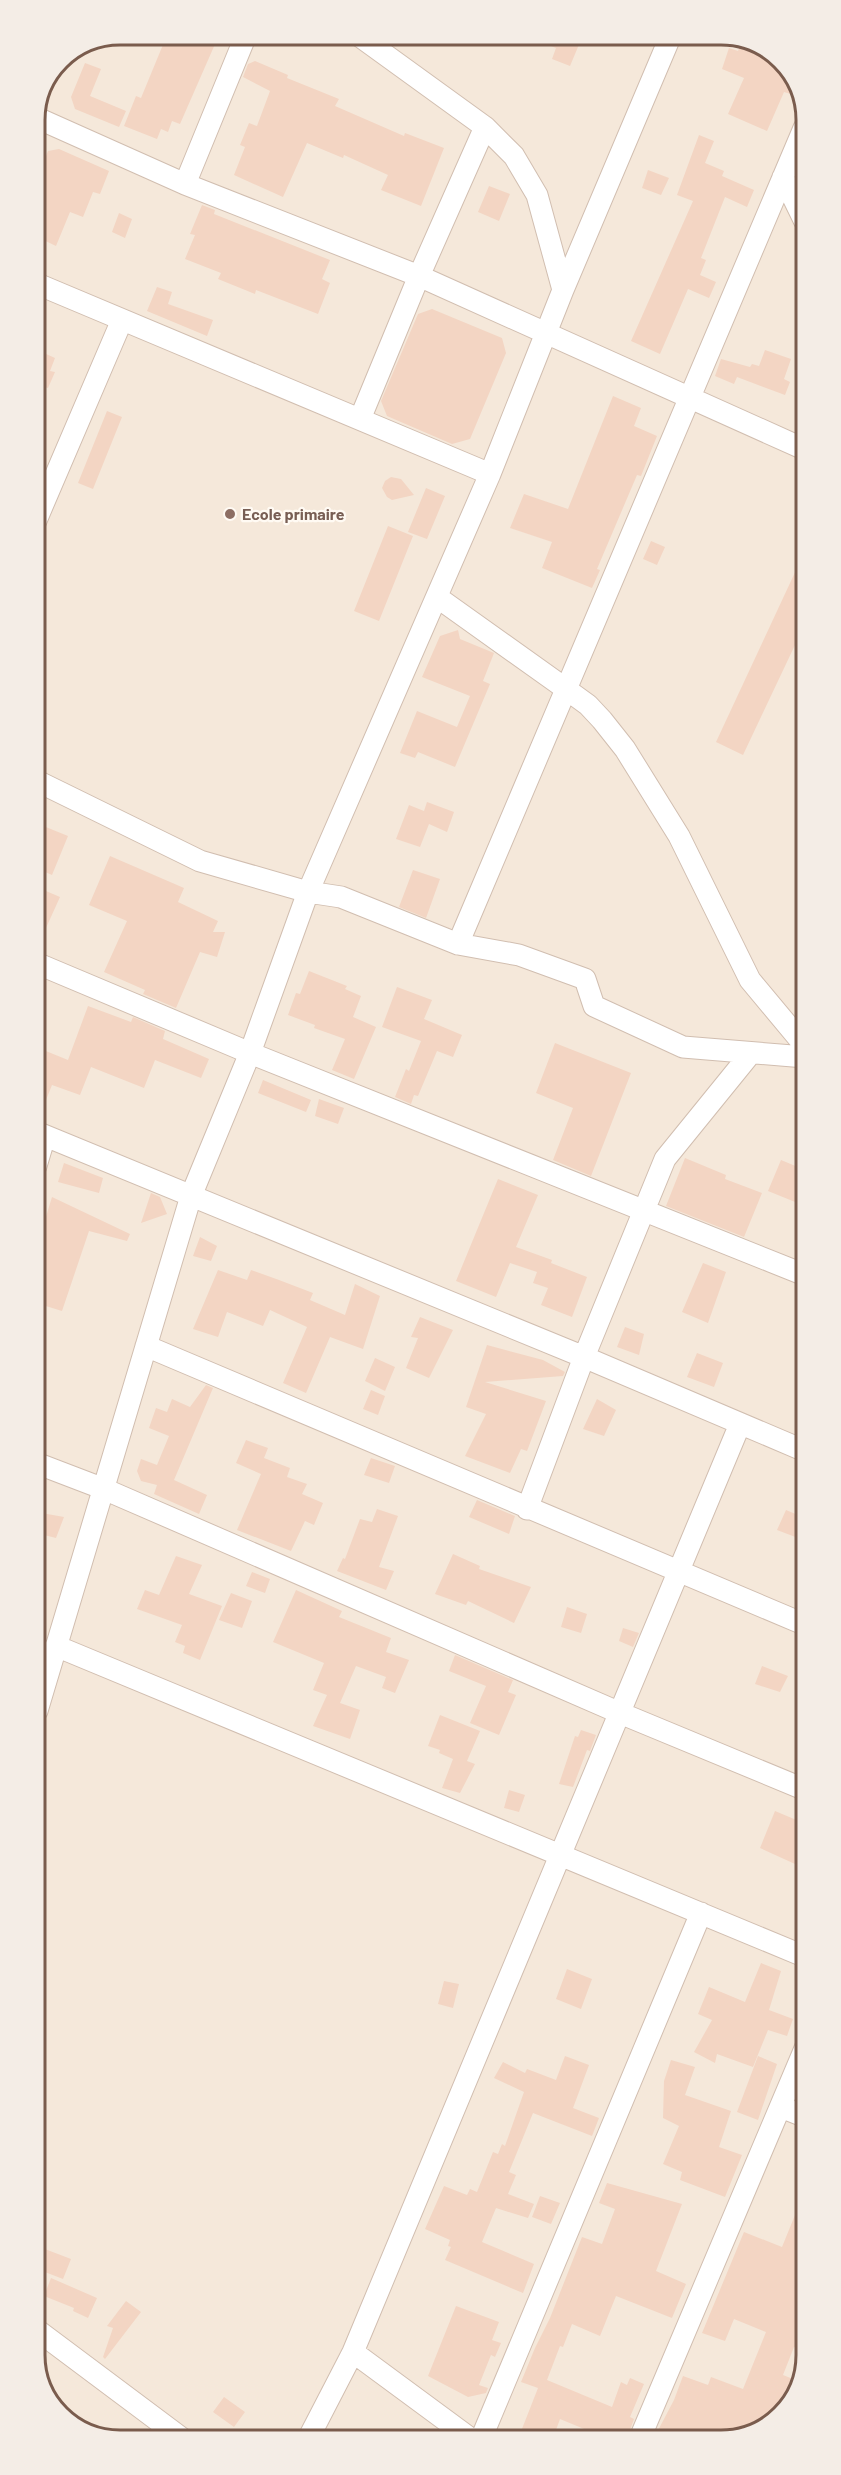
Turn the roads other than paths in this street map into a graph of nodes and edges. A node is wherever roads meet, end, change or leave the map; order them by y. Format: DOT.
graph roads {
  1 [pos="242,45"];
  2 [pos="372,45"];
  3 [pos="667,45"];
  4 [pos="45,121"];
  5 [pos="485,127"];
  6 [pos="796,147"];
  7 [pos="783,177"];
  8 [pos="185,184"];
  9 [pos="796,204"];
  10 [pos="419,276"];
  11 [pos="45,288"];
  12 [pos="563,290"];
  13 [pos="122,320"];
  14 [pos="547,333"];
  15 [pos="688,397"];
  16 [pos="360,419"];
  17 [pos="796,445"];
  18 [pos="490,474"];
  19 [pos="45,500"];
  20 [pos="437,597"];
  21 [pos="566,689"];
  22 [pos="45,785"];
  23 [pos="308,892"];
  24 [pos="458,944"];
  25 [pos="45,967"];
  26 [pos="796,1035"];
  27 [pos="250,1053"];
  28 [pos="751,1053"];
  29 [pos="796,1056"];
  30 [pos="45,1136"];
  31 [pos="191,1197"];
  32 [pos="642,1209"];
  33 [pos="796,1271"];
  34 [pos="146,1346"];
  35 [pos="584,1357"];
  36 [pos="740,1424"];
  37 [pos="796,1447"];
  38 [pos="45,1466"];
  39 [pos="104,1489"];
  40 [pos="527,1509"];
  41 [pos="678,1572"];
  42 [pos="796,1621"];
  43 [pos="56,1646"];
  44 [pos="45,1684"];
  45 [pos="620,1713"];
  46 [pos="796,1786"];
  47 [pos="561,1855"];
  48 [pos="701,1913"];
  49 [pos="796,1953"];
  50 [pos="796,2070"];
  51 [pos="781,2107"];
  52 [pos="796,2113"];
  53 [pos="45,2336"];
  54 [pos="353,2352"];
  55 [pos="171,2430"];
  56 [pos="313,2430"];
  57 [pos="459,2430"];
  58 [pos="485,2430"];
  59 [pos="643,2430"];
  1 -- 8 [label="street"];
  2 -- 5 [label="street"];
  3 -- 12 [label="street"];
  4 -- 8 [label="street"];
  5 -- 10 [label="street"];
  5 -- 12 [label="street"];
  6 -- 7 [label="street"];
  7 -- 9 [label="street"];
  7 -- 15 [label="street"];
  8 -- 10 [label="street"];
  10 -- 14 [label="street"];
  10 -- 16 [label="street"];
  11 -- 13 [label="street"];
  12 -- 14 [label="street"];
  13 -- 16 [label="street"];
  13 -- 19 [label="street"];
  14 -- 15 [label="street"];
  14 -- 18 [label="street"];
  15 -- 17 [label="street"];
  15 -- 21 [label="street"];
  16 -- 18 [label="street"];
  18 -- 20 [label="street"];
  20 -- 21 [label="street"];
  20 -- 23 [label="street"];
  21 -- 24 [label="street"];
  21 -- 26 [label="street"];
  22 -- 23 [label="street"];
  23 -- 24 [label="street"];
  23 -- 27 [label="street"];
  24 -- 28 [label="street"];
  25 -- 27 [label="street"];
  27 -- 31 [label="street"];
  27 -- 32 [label="street"];
  28 -- 29 [label="street"];
  28 -- 32 [label="street"];
  30 -- 31 [label="street"];
  31 -- 34 [label="street"];
  31 -- 35 [label="street"];
  32 -- 33 [label="street"];
  32 -- 35 [label="street"];
  34 -- 39 [label="street"];
  34 -- 40 [label="street"];
  35 -- 36 [label="street"];
  35 -- 40 [label="street"];
  36 -- 37 [label="street"];
  36 -- 41 [label="street"];
  38 -- 39 [label="street"];
  39 -- 43 [label="street"];
  39 -- 45 [label="street"];
  40 -- 41 [label="street"];
  41 -- 42 [label="street"];
  41 -- 45 [label="street"];
  43 -- 44 [label="street"];
  43 -- 47 [label="street"];
  45 -- 46 [label="street"];
  45 -- 47 [label="street"];
  47 -- 48 [label="street"];
  47 -- 54 [label="street"];
  48 -- 49 [label="street"];
  48 -- 58 [label="street"];
  50 -- 51 [label="street"];
  51 -- 52 [label="street"];
  51 -- 59 [label="street"];
  53 -- 55 [label="street"];
  54 -- 56 [label="street"];
  54 -- 57 [label="street"];
}
